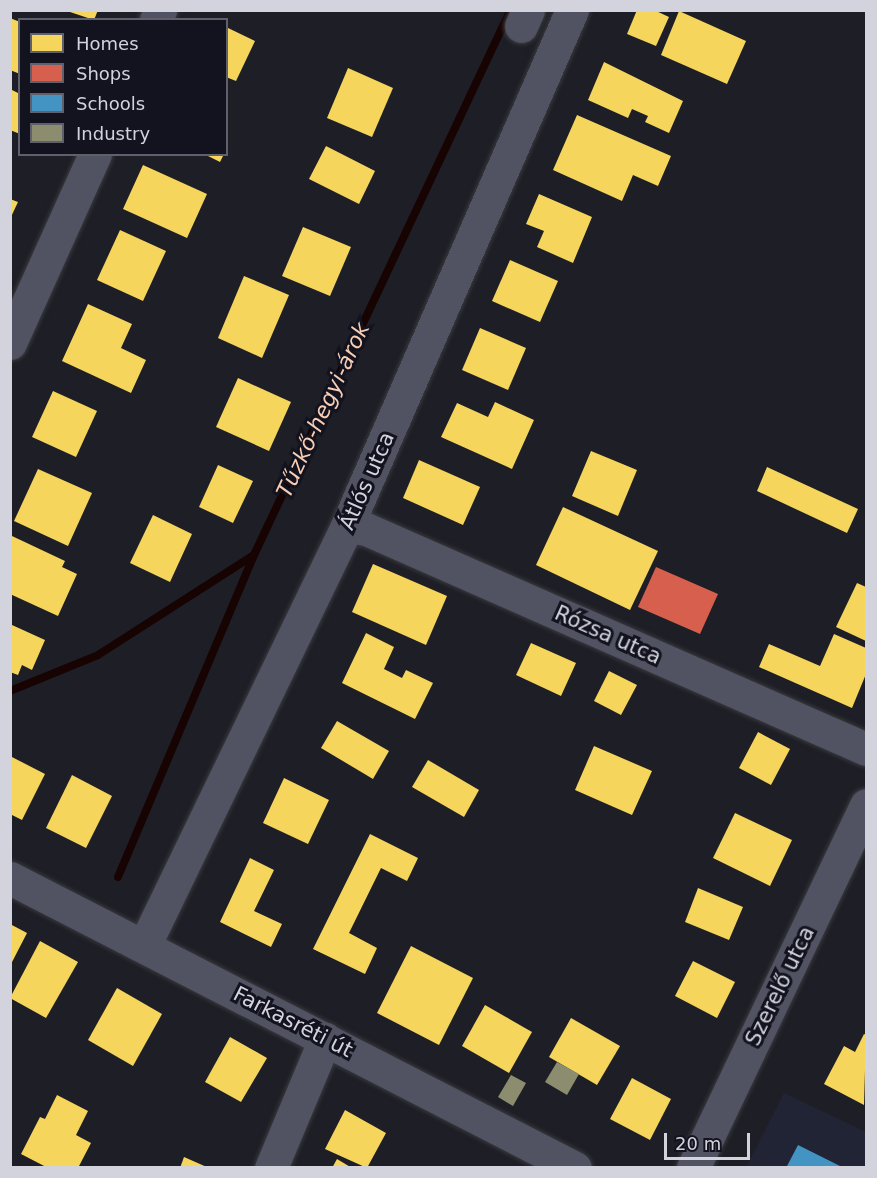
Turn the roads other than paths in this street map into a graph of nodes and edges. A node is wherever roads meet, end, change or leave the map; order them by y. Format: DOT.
graph roads {
  1 [pos="572,10"];
  2 [pos="94,156"];
  3 [pos="10,343"];
  4 [pos="347,526"];
  5 [pos="867,749"];
  6 [pos="867,805"];
  7 [pos="10,878"];
  8 [pos="145,944"];
  9 [pos="325,1039"];
  10 [pos="271,1167"];
  11 [pos="575,1167"];
  12 [pos="693,1167"];
  1 -- 4 [label="street, Átlós utca"];
  2 -- 3 [label="street"];
  4 -- 5 [label="street, Rózsa utca"];
  4 -- 8 [label="street, Átlós utca"];
  6 -- 12 [label="street, Szerelő utca"];
  7 -- 8 [label="street, Farkasréti út"];
  8 -- 9 [label="street, Farkasréti út"];
  9 -- 10 [label="street"];
  9 -- 11 [label="street, Farkasréti út"];
}
